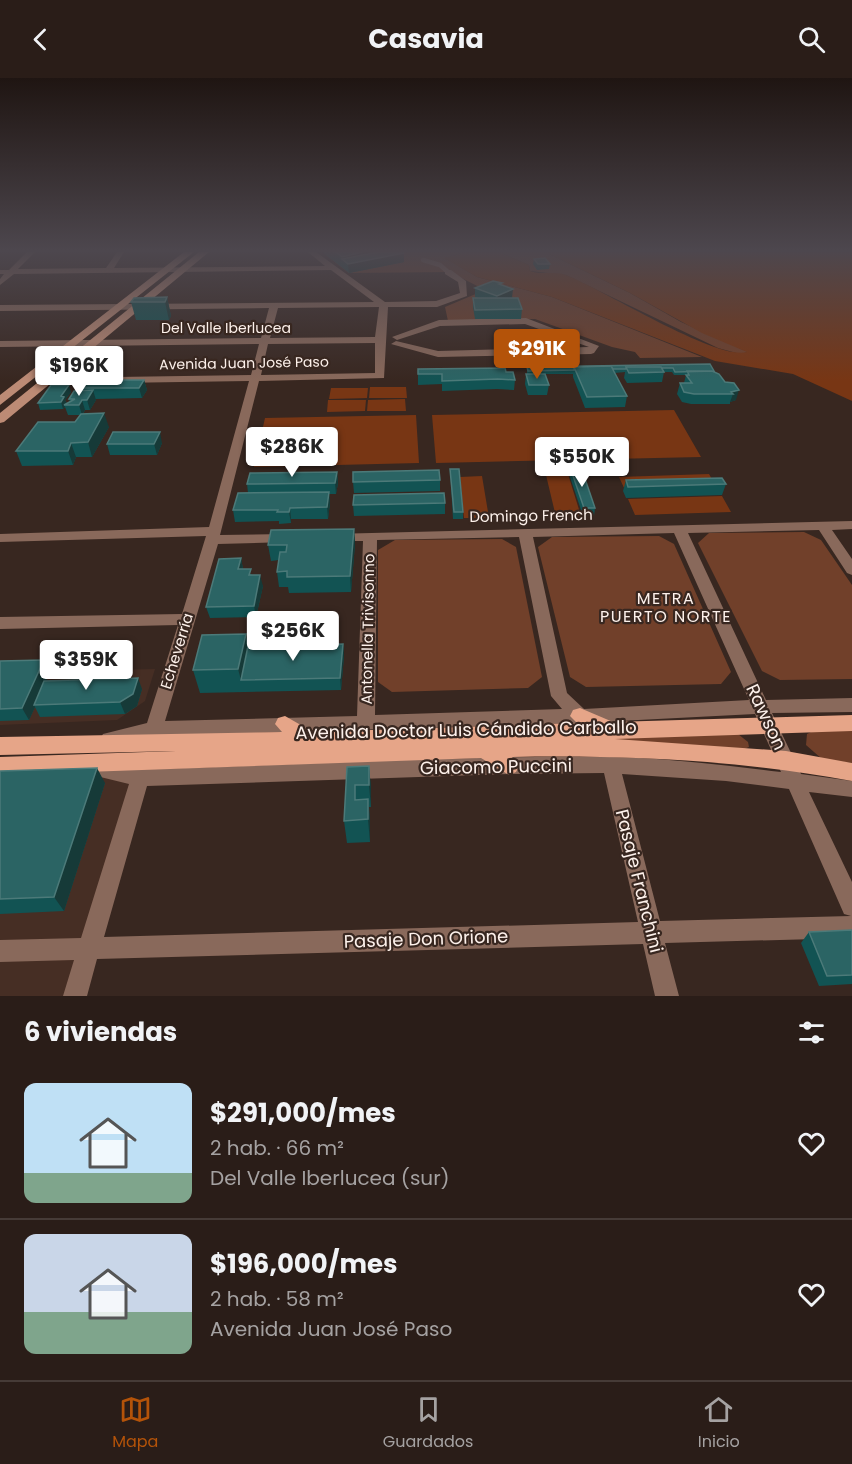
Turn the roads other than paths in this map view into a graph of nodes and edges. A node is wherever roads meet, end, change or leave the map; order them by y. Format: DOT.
graph roads {
  1 [pos="136,295"];
  2 [pos="155,295"];
  3 [pos="370,295"];
  4 [pos="462,295"];
  5 [pos="437,304"];
  6 [pos="274,305"];
  7 [pos="384,305"];
  8 [pos="121,306"];
  9 [pos="141,306"];
  10 [pos="0,308"];
  11 [pos="440,323"];
  12 [pos="380,340"];
  13 [pos="397,340"];
  14 [pos="265,341"];
  15 [pos="74,342"];
  16 [pos="96,342"];
  17 [pos="0,344"];
  18 [pos="255,378"];
  19 [pos="48,381"];
  20 [pos="0,386"];
  21 [pos="20,386"];
  22 [pos="0,401"];
  23 [pos="0,419"];
  24 [pos="822,525"];
  25 [pos="852,525"];
  26 [pos="679,529"];
  27 [pos="525,532"];
  28 [pos="213,535"];
  29 [pos="370,536"];
  30 [pos="302,537"];
  31 [pos="325,537"];
  32 [pos="0,538"];
  33 [pos="852,570"];
  34 [pos="187,619"];
  35 [pos="0,623"];
  36 [pos="852,705"];
  37 [pos="761,706"];
  38 [pos="580,716"];
  39 [pos="366,722"];
  40 [pos="852,723"];
  41 [pos="285,724"];
  42 [pos="770,726"];
  43 [pos="610,730"];
  44 [pos="310,740"];
  45 [pos="0,746"];
  46 [pos="484,749"];
  47 [pos="147,753"];
  48 [pos="786,760"];
  49 [pos="611,765"];
  50 [pos="0,766"];
  51 [pos="509,766"];
  52 [pos="852,772"];
  53 [pos="795,781"];
  54 [pos="852,789"];
  55 [pos="852,906"];
  56 [pos="852,927"];
  57 [pos="652,932"];
  58 [pos="89,949"];
  59 [pos="0,951"];
  60 [pos="75,996"];
  61 [pos="667,996"];
  1 -- 8 [label="main road"];
  2 -- 9 [label="main road"];
  3 -- 7 [label="street"];
  4 -- 5 [label="street"];
  5 -- 7 [label="street"];
  5 -- 11 [label="street"];
  6 -- 7 [label="street"];
  6 -- 9 [label="street"];
  6 -- 14 [label="street, Echeverría"];
  7 -- 12 [label="street"];
  8 -- 9 [label="street"];
  8 -- 10 [label="street"];
  8 -- 15 [label="main road"];
  9 -- 16 [label="main road"];
  11 -- 13 [label="street"];
  11 -- 13 [label="street"];
  12 -- 13 [label="street, Del Valle Iberlucea"];
  12 -- 14 [label="street, Del Valle Iberlucea"];
  12 -- 18 [label="street, Avenida Juan José Paso"];
  14 -- 16 [label="street, Del Valle Iberlucea"];
  14 -- 18 [label="street, Echeverría"];
  15 -- 16 [label="street, Del Valle Iberlucea"];
  15 -- 17 [label="street, Del Valle Iberlucea"];
  15 -- 21 [label="main road"];
  16 -- 19 [label="main road"];
  18 -- 19 [label="street, Avenida Juan José Paso"];
  18 -- 28 [label="street, Echeverría"];
  19 -- 21 [label="main road, Avenida Juan José Paso"];
  19 -- 23 [label="main road"];
  20 -- 21 [label="main road, Avenida Juan José Paso"];
  21 -- 22 [label="main road"];
  24 -- 25 [label="street, Domingo French"];
  24 -- 26 [label="street, Domingo French"];
  24 -- 33 [label="street"];
  26 -- 27 [label="street, Domingo French"];
  26 -- 37 [label="street, Rawson"];
  27 -- 29 [label="street, Domingo French"];
  27 -- 38 [label="street"];
  28 -- 30 [label="street"];
  28 -- 32 [label="street"];
  28 -- 34 [label="street, Echeverría"];
  29 -- 31 [label="street, Domingo French"];
  29 -- 39 [label="street, Antonella Trivisonno"];
  34 -- 35 [label="street"];
  34 -- 47 [label="street, Echeverría"];
  36 -- 37 [label="street, Avenida Doctor Luis Cándido Carballo"];
  37 -- 38 [label="street, Avenida Doctor Luis Cándido Carballo"];
  37 -- 42 [label="street, Rawson"];
  38 -- 39 [label="street, Avenida Doctor Luis Cándido Carballo"];
  38 -- 43 [label="main road"];
  39 -- 41 [label="street, Avenida Doctor Luis Cándido Carballo"];
  40 -- 42 [label="main road, Avenida Doctor Luis Cándido Carballo"];
  41 -- 44 [label="main road"];
  41 -- 47 [label="street, Avenida Doctor Luis Cándido Carballo"];
  42 -- 43 [label="main road, Avenida Doctor Luis Cándido Carballo"];
  42 -- 48 [label="street, Rawson"];
  43 -- 44 [label="main road, Avenida Doctor Luis Cándido Carballo"];
  44 -- 47 [label="main road, Avenida Doctor Luis Cándido Carballo"];
  45 -- 47 [label="main road, Avenida Doctor Luis Cándido Carballo"];
  46 -- 47 [label="main road, Avenida Doctor Luis Cándido Carballo"];
  46 -- 48 [label="main road, Avenida Doctor Luis Cándido Carballo"];
  46 -- 51 [label="main road"];
  47 -- 50 [label="main road, Avenida Doctor Luis Cándido Carballo"];
  47 -- 51 [label="street, Giacomo Puccini"];
  47 -- 58 [label="street, Echeverría"];
  48 -- 52 [label="main road, Avenida Doctor Luis Cándido Carballo"];
  48 -- 53 [label="street, Rawson"];
  49 -- 51 [label="street, Giacomo Puccini"];
  49 -- 53 [label="street, Giacomo Puccini"];
  49 -- 57 [label="street, Pasaje Franchini"];
  53 -- 54 [label="street, Giacomo Puccini"];
  53 -- 55 [label="street, Rawson"];
  56 -- 57 [label="street, Pasaje Don Orione"];
  57 -- 58 [label="street, Pasaje Don Orione"];
  57 -- 61 [label="street, Pasaje Franchini"];
  58 -- 59 [label="street, Pasaje Don Orione"];
  58 -- 60 [label="street, Echeverría"];
}
